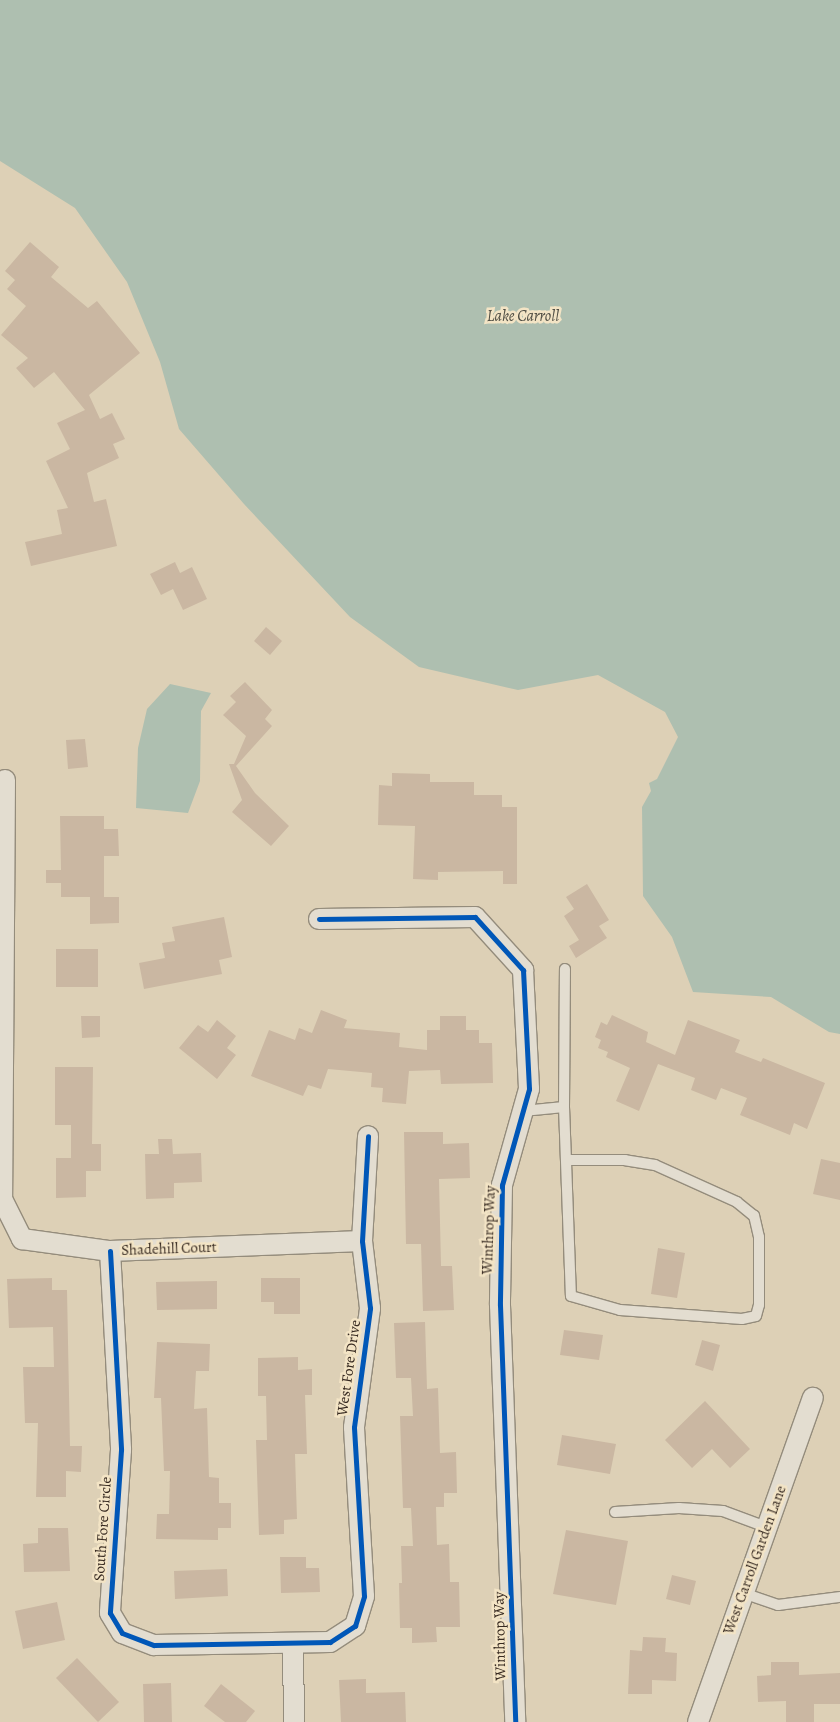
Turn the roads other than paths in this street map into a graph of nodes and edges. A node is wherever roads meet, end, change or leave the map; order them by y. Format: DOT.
graph roads {
  1 [pos="5,780"];
  2 [pos="319,919"];
  3 [pos="565,969"];
  4 [pos="564,1107"];
  5 [pos="523,1110"];
  6 [pos="368,1136"];
  7 [pos="567,1160"];
  8 [pos="362,1240"];
  9 [pos="110,1252"];
  10 [pos="813,1398"];
  11 [pos="615,1512"];
  12 [pos="766,1527"];
  13 [pos="743,1593"];
  14 [pos="840,1597"];
  15 [pos="292,1643"];
  16 [pos="294,1722"];
  17 [pos="515,1722"];
  18 [pos="698,1722"];
  1 -- 9 [label="street, Shadehill Court"];
  2 -- 5 [label="street, Winthrop Way"];
  3 -- 4 [label="lane"];
  4 -- 5 [label="lane"];
  4 -- 7 [label="lane"];
  5 -- 17 [label="street, Winthrop Way"];
  6 -- 8 [label="street, West Fore Drive"];
  7 -- 7 [label="lane"];
  8 -- 9 [label="street, Shadehill Court"];
  8 -- 15 [label="street, West Fore Drive"];
  9 -- 15 [label="street, South Fore Circle"];
  10 -- 12 [label="street, West Carroll Garden Lane"];
  11 -- 12 [label="lane"];
  12 -- 13 [label="street, West Carroll Garden Lane"];
  13 -- 14 [label="lane"];
  13 -- 18 [label="street, West Carroll Garden Lane"];
  15 -- 16 [label="street"];
}
